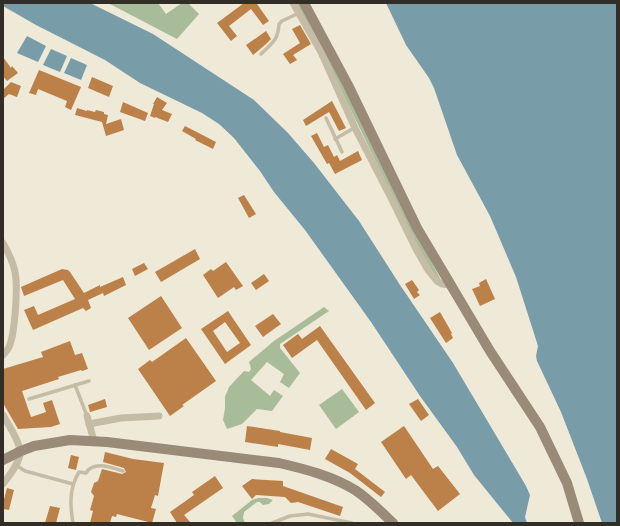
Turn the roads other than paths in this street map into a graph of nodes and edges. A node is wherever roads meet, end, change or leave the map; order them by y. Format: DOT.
graph roads {
  1 [pos="294,3"];
  2 [pos="304,3"];
  3 [pos="299,14"];
  4 [pos="261,54"];
  5 [pos="326,118"];
  6 [pos="355,128"];
  7 [pos="335,138"];
  8 [pos="342,152"];
  9 [pos="3,243"];
  10 [pos="450,285"];
  11 [pos="3,355"];
  12 [pos="89,381"];
  13 [pos="75,385"];
  14 [pos="29,399"];
  15 [pos="3,415"];
  16 [pos="87,416"];
  17 [pos="159,416"];
  18 [pos="89,424"];
  19 [pos="94,441"];
  20 [pos="21,451"];
  21 [pos="3,460"];
  22 [pos="16,465"];
  23 [pos="123,471"];
  24 [pos="3,484"];
  25 [pos="73,484"];
  26 [pos="73,523"];
  27 [pos="272,523"];
  28 [pos="352,523"];
  29 [pos="393,523"];
  30 [pos="579,523"];
  1 -- 3 [label="street"];
  2 -- 10 [label="street"];
  3 -- 4 [label="lane"];
  3 -- 6 [label="street"];
  5 -- 7 [label="lane"];
  6 -- 7 [label="lane"];
  6 -- 10 [label="street"];
  7 -- 8 [label="lane"];
  9 -- 11 [label="street"];
  10 -- 30 [label="street"];
  12 -- 13 [label="lane"];
  13 -- 14 [label="lane"];
  13 -- 16 [label="lane"];
  15 -- 20 [label="street"];
  16 -- 18 [label="street"];
  17 -- 18 [label="street"];
  18 -- 19 [label="street"];
  19 -- 20 [label="street"];
  19 -- 29 [label="street"];
  20 -- 21 [label="street"];
  20 -- 22 [label="street"];
  22 -- 24 [label="street"];
  22 -- 25 [label="lane"];
  23 -- 25 [label="lane"];
  25 -- 26 [label="lane"];
  27 -- 28 [label="lane"];
}
